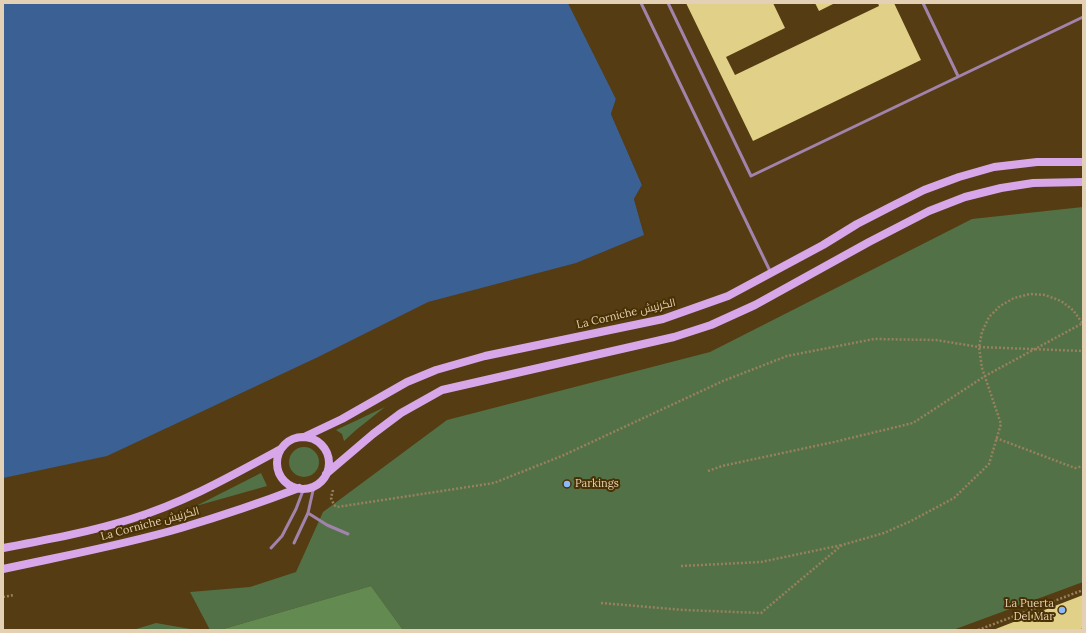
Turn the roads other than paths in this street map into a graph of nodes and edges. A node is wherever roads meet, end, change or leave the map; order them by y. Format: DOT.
graph roads {
  1 [pos="641,3"];
  2 [pos="668,3"];
  3 [pos="923,3"];
  4 [pos="1083,17"];
  5 [pos="958,76"];
  6 [pos="1083,162"];
  7 [pos="1083,182"];
  8 [pos="771,273"];
  9 [pos="304,437"];
  10 [pos="281,450"];
  11 [pos="326,474"];
  12 [pos="314,486"];
  13 [pos="302,488"];
  14 [pos="308,513"];
  15 [pos="348,534"];
  16 [pos="294,543"];
  17 [pos="3,548"];
  18 [pos="271,548"];
  19 [pos="3,568"];
  1 -- 8 [label="lane"];
  2 -- 5 [label="lane"];
  3 -- 5 [label="lane"];
  4 -- 5 [label="lane"];
  6 -- 8 [label="main road, La Corniche الكرنيش"];
  7 -- 11 [label="main road"];
  8 -- 9 [label="main road, La Corniche الكرنيش"];
  9 -- 10 [label="main road"];
  9 -- 11 [label="main road"];
  10 -- 13 [label="main road"];
  10 -- 17 [label="main road, La Corniche الكرنيش"];
  11 -- 12 [label="main road"];
  12 -- 13 [label="main road"];
  12 -- 14 [label="lane"];
  13 -- 18 [label="lane"];
  13 -- 19 [label="main road, La Corniche الكرنيش"];
  14 -- 15 [label="lane"];
  14 -- 16 [label="lane"];
}
